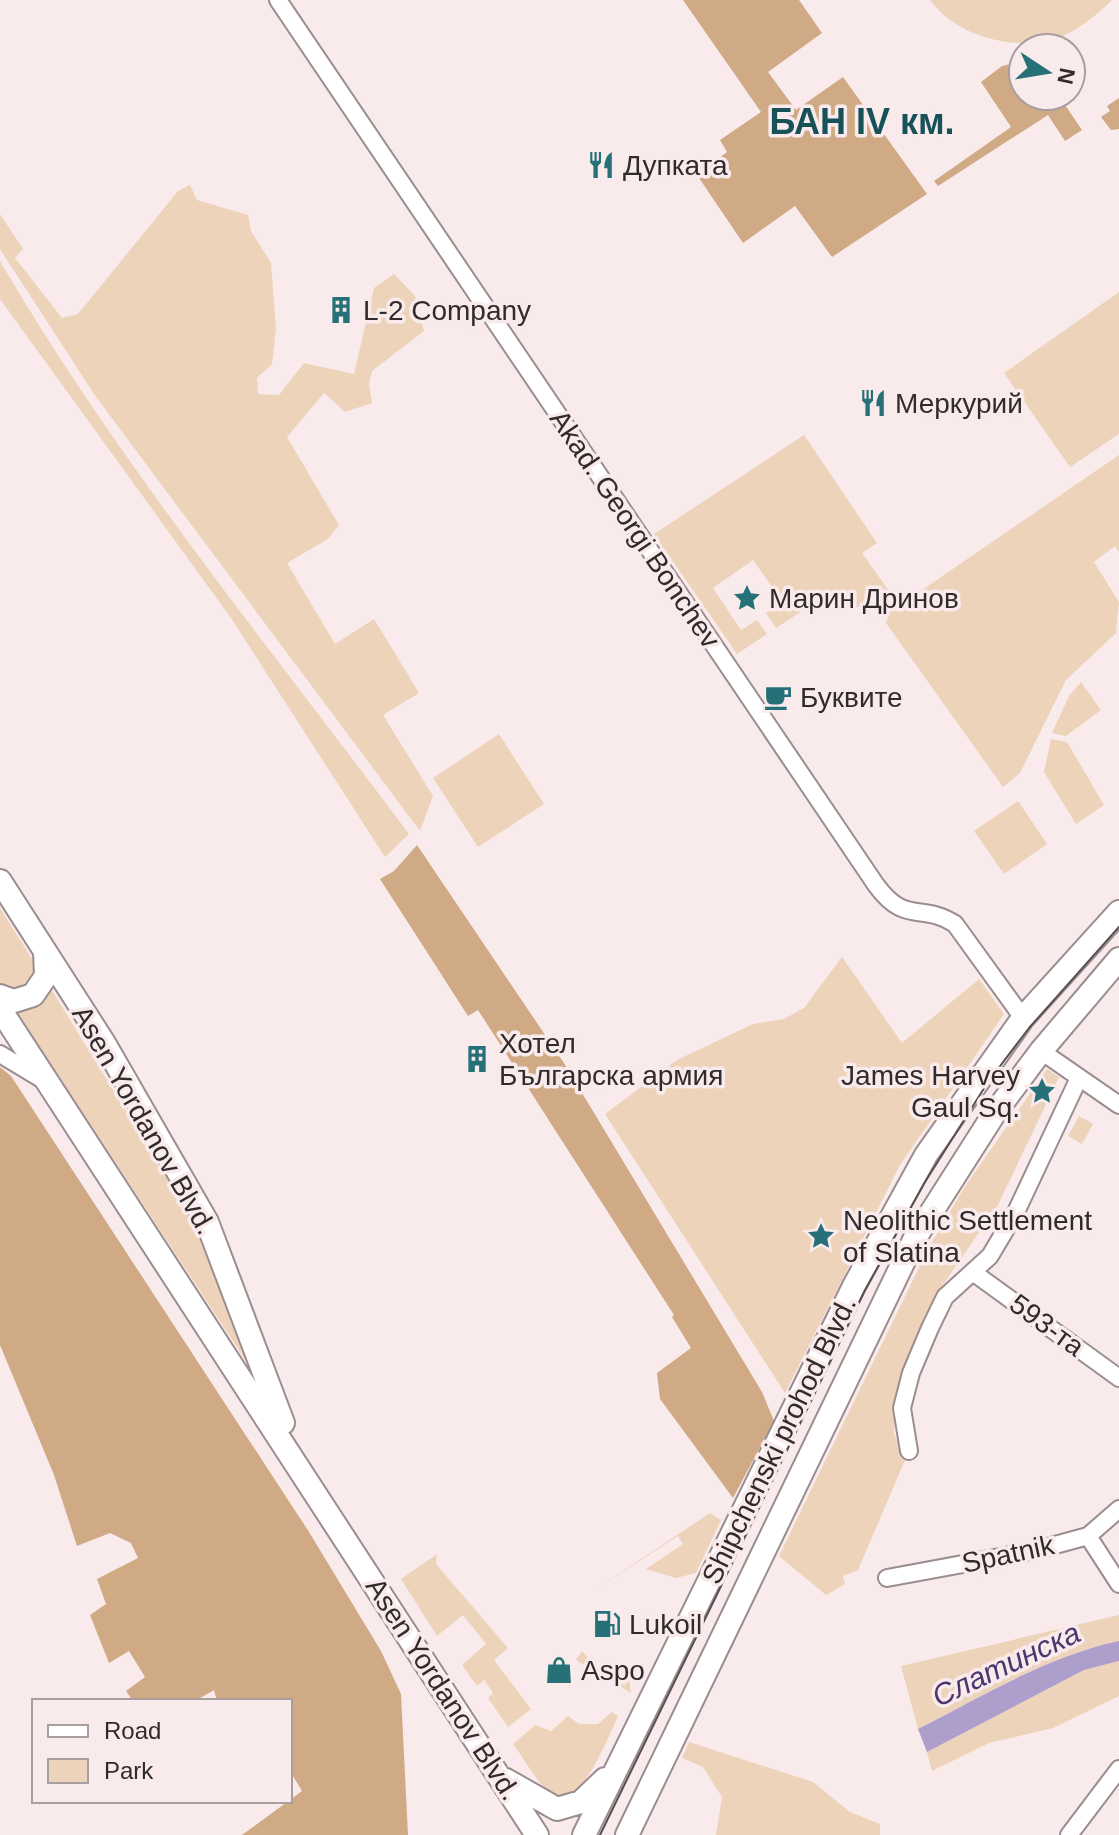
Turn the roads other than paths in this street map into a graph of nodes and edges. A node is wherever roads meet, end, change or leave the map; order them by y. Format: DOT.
graph roads {
  1 [pos="278,0"];
  2 [pos="0,881"];
  3 [pos="1119,912"];
  4 [pos="45,950"];
  5 [pos="1119,959"];
  6 [pos="0,996"];
  7 [pos="0,1009"];
  8 [pos="1023,1018"];
  9 [pos="1041,1051"];
  10 [pos="0,1054"];
  11 [pos="25,1061"];
  12 [pos="1078,1080"];
  13 [pos="1119,1105"];
  14 [pos="974,1273"];
  15 [pos="1119,1378"];
  16 [pos="909,1451"];
  17 [pos="297,1462"];
  18 [pos="1119,1509"];
  19 [pos="1088,1536"];
  20 [pos="887,1578"];
  21 [pos="1119,1584"];
  22 [pos="622,1756"];
  23 [pos="1119,1769"];
  24 [pos="499,1775"];
  25 [pos="537,1835"];
  26 [pos="584,1835"];
  27 [pos="627,1835"];
  28 [pos="1069,1835"];
  1 -- 8 [label="street, Akad. Georgi Bonchev"];
  2 -- 4 [label="main road, Asen Yordanov Blvd."];
  3 -- 8 [label="main road, Shipchenski prohod Blvd."];
  4 -- 6 [label="main road"];
  4 -- 17 [label="main road, Asen Yordanov Blvd."];
  5 -- 9 [label="main road, Shipchenski prohod Blvd."];
  7 -- 11 [label="main road, Asen Yordanov Blvd."];
  8 -- 22 [label="main road, Shipchenski prohod Blvd."];
  9 -- 12 [label="street"];
  9 -- 27 [label="main road, Shipchenski prohod Blvd."];
  10 -- 11 [label="street"];
  11 -- 17 [label="main road, Asen Yordanov Blvd."];
  12 -- 13 [label="street"];
  12 -- 14 [label="street"];
  14 -- 15 [label="street, 593-та"];
  14 -- 16 [label="street"];
  17 -- 24 [label="main road, Asen Yordanov Blvd."];
  18 -- 19 [label="street, Spatnik"];
  19 -- 20 [label="street, Spatnik"];
  19 -- 21 [label="street"];
  22 -- 24 [label="main road"];
  22 -- 26 [label="main road, Shipchenski prohod Blvd."];
  23 -- 28 [label="street"];
  24 -- 25 [label="main road, Asen Yordanov Blvd."];
}
